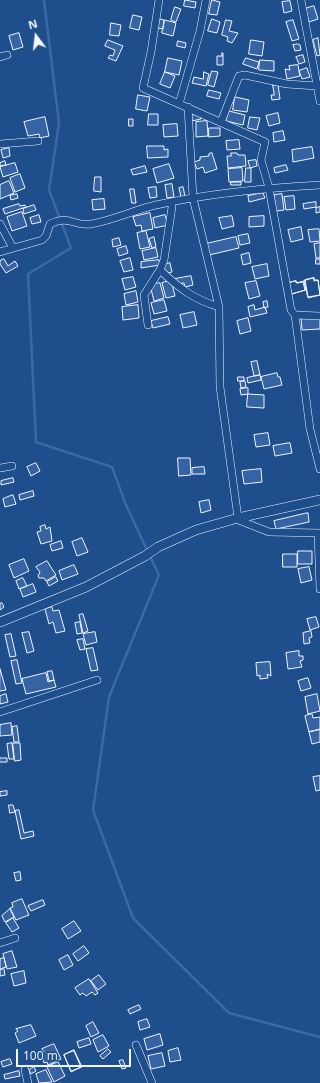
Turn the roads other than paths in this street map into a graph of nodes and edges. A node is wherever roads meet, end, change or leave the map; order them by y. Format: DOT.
graph roads {
  1 [pos="159,0"];
  2 [pos="206,0"];
  3 [pos="301,0"];
  4 [pos="317,86"];
  5 [pos="320,101"];
  6 [pos="179,104"];
  7 [pos="188,107"];
  8 [pos="221,122"];
  9 [pos="38,141"];
  10 [pos="0,144"];
  11 [pos="320,185"];
  12 [pos="269,188"];
  13 [pos="193,198"];
  14 [pos="172,207"];
  15 [pos="133,212"];
  16 [pos="115,218"];
  17 [pos="0,224"];
  18 [pos="13,248"];
  19 [pos="0,252"];
  20 [pos="160,270"];
  21 [pos="219,307"];
  22 [pos="295,315"];
  23 [pos="320,316"];
  24 [pos="148,325"];
  25 [pos="12,466"];
  26 [pos="0,468"];
  27 [pos="320,469"];
  28 [pos="320,500"];
  29 [pos="237,518"];
  30 [pos="319,533"];
  31 [pos="320,589"];
  32 [pos="0,622"];
  33 [pos="97,680"];
  34 [pos="0,712"];
  35 [pos="15,938"];
  36 [pos="0,943"];
  37 [pos="136,1045"];
  38 [pos="25,1070"];
  39 [pos="28,1083"];
  40 [pos="152,1083"];
  1 -- 6 [label="street"];
  2 -- 6 [label="street"];
  3 -- 4 [label="street"];
  4 -- 5 [label="street"];
  4 -- 8 [label="street"];
  6 -- 7 [label="street"];
  7 -- 8 [label="street"];
  7 -- 13 [label="street"];
  8 -- 12 [label="street"];
  9 -- 10 [label="street"];
  11 -- 12 [label="street"];
  12 -- 13 [label="street"];
  12 -- 22 [label="street"];
  13 -- 15 [label="street"];
  13 -- 21 [label="street"];
  14 -- 15 [label="street"];
  14 -- 16 [label="street"];
  14 -- 20 [label="street"];
  15 -- 16 [label="street"];
  16 -- 18 [label="street"];
  17 -- 18 [label="street"];
  18 -- 19 [label="street"];
  20 -- 21 [label="street"];
  20 -- 24 [label="street"];
  21 -- 29 [label="street"];
  22 -- 23 [label="street"];
  22 -- 27 [label="street"];
  25 -- 26 [label="street"];
  28 -- 29 [label="street"];
  29 -- 30 [label="street"];
  29 -- 32 [label="street"];
  30 -- 31 [label="street"];
  33 -- 34 [label="street"];
  35 -- 36 [label="street"];
  37 -- 40 [label="street"];
  38 -- 39 [label="street"];
}
